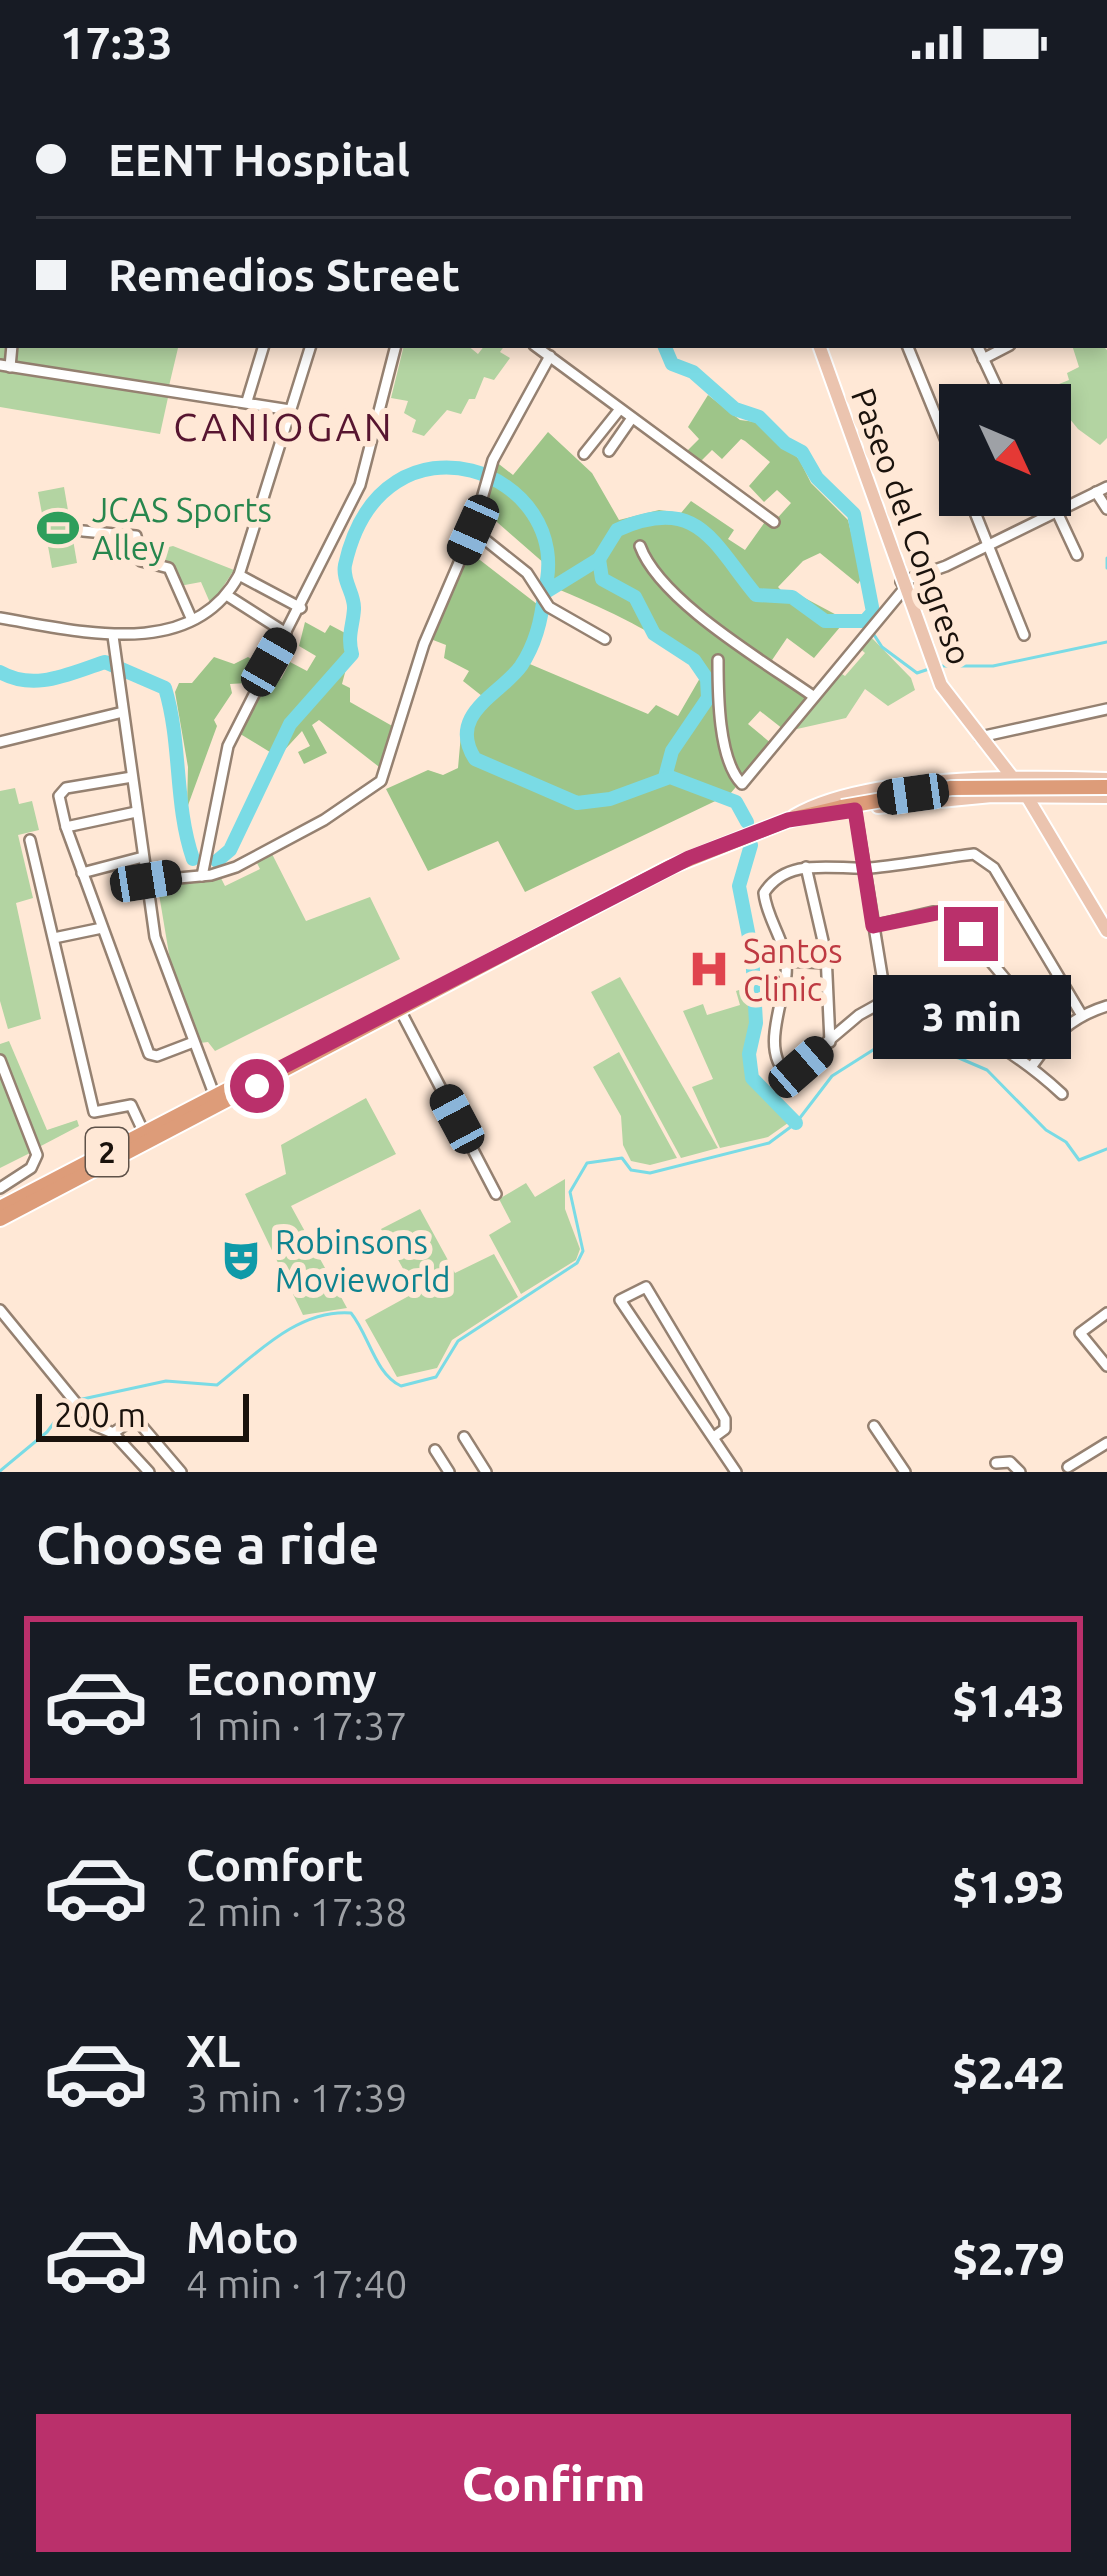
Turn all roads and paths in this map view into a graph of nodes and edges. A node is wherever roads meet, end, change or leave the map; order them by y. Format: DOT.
graph roads {
  1 [pos="263,348"];
  2 [pos="310,348"];
  3 [pos="395,348"];
  4 [pos="538,348"];
  5 [pos="820,348"];
  6 [pos="908,348"];
  7 [pos="978,348"];
  8 [pos="1004,348"];
  9 [pos="550,356"];
  10 [pos="983,359"];
  11 [pos="5,366"];
  12 [pos="996,384"];
  13 [pos="248,401"];
  14 [pos="620,409"];
  15 [pos="290,410"];
  16 [pos="632,418"];
  17 [pos="939,423"];
  18 [pos="609,451"];
  19 [pos="584,454"];
  20 [pos="1101,489"];
  21 [pos="1071,502"];
  22 [pos="1107,508"];
  23 [pos="977,516"];
  24 [pos="1042,516"];
  25 [pos="1058,516"];
  26 [pos="774,522"];
  27 [pos="473,530"];
  28 [pos="83,531"];
  29 [pos="988,544"];
  30 [pos="640,546"];
  31 [pos="1077,555"];
  32 [pos="239,575"];
  33 [pos="902,585"];
  34 [pos="228,596"];
  35 [pos="301,608"];
  36 [pos="0,618"];
  37 [pos="193,620"];
  38 [pos="286,633"];
  39 [pos="1024,635"];
  40 [pos="112,636"];
  41 [pos="604,639"];
  42 [pos="718,660"];
  43 [pos="813,696"];
  44 [pos="1107,710"];
  45 [pos="123,712"];
  46 [pos="980,736"];
  47 [pos="0,742"];
  48 [pos="1010,777"];
  49 [pos="132,778"];
  50 [pos="1107,783"];
  51 [pos="1026,795"];
  52 [pos="1107,796"];
  53 [pos="849,808"];
  54 [pos="136,812"];
  55 [pos="788,820"];
  56 [pos="66,826"];
  57 [pos="30,841"];
  58 [pos="143,857"];
  59 [pos="806,867"];
  60 [pos="864,868"];
  61 [pos="82,872"];
  62 [pos="202,875"];
  63 [pos="146,881"];
  64 [pos="873,926"];
  65 [pos="102,928"];
  66 [pos="1107,931"];
  67 [pos="54,938"];
  68 [pos="786,961"];
  69 [pos="827,963"];
  70 [pos="886,1000"];
  71 [pos="1107,1006"];
  72 [pos="398,1008"];
  73 [pos="1081,1014"];
  74 [pos="1053,1036"];
  75 [pos="830,1042"];
  76 [pos="191,1043"];
  77 [pos="0,1060"];
  78 [pos="1031,1066"];
  79 [pos="1062,1094"];
  80 [pos="216,1101"];
  81 [pos="145,1132"];
  82 [pos="107,1158"];
  83 [pos="0,1188"];
  84 [pos="496,1194"];
  85 [pos="0,1208"];
  86 [pos="0,1220"];
  87 [pos="0,1310"];
  88 [pos="1107,1313"];
  89 [pos="1106,1362"];
  90 [pos="874,1426"];
  91 [pos="113,1433"];
  92 [pos="464,1436"];
  93 [pos="714,1437"];
  94 [pos="1107,1443"];
  95 [pos="435,1450"];
  96 [pos="996,1463"];
  97 [pos="1068,1467"];
  98 [pos="149,1472"];
  99 [pos="181,1472"];
  100 [pos="449,1472"];
  101 [pos="486,1472"];
  102 [pos="736,1472"];
  103 [pos="905,1472"];
  104 [pos="1020,1472"];
  1 -- 13 [label="street"];
  2 -- 15 [label="street"];
  3 -- 35 [label="street"];
  4 -- 9 [label="street"];
  5 -- 33 [label="main road, Paseo del Congreso"];
  6 -- 17 [label="street"];
  7 -- 10 [label="street"];
  8 -- 10 [label="street"];
  9 -- 14 [label="street"];
  9 -- 27 [label="street"];
  10 -- 12 [label="street"];
  11 -- 13 [label="street"];
  13 -- 15 [label="street"];
  14 -- 16 [label="street"];
  14 -- 19 [label="street"];
  15 -- 32 [label="street"];
  16 -- 18 [label="street"];
  16 -- 26 [label="street"];
  20 -- 21 [label="street"];
  20 -- 22 [label="street"];
  23 -- 29 [label="street"];
  24 -- 29 [label="street"];
  25 -- 31 [label="street"];
  27 -- 41 [label="street"];
  27 -- 62 [label="street"];
  28 -- 37 [label="street"];
  29 -- 33 [label="street"];
  29 -- 39 [label="street"];
  30 -- 43 [label="street"];
  32 -- 34 [label="street"];
  32 -- 35 [label="street"];
  33 -- 43 [label="street"];
  33 -- 46 [label="main road, Paseo del Congreso"];
  34 -- 37 [label="street"];
  34 -- 38 [label="street"];
  35 -- 38 [label="street"];
  36 -- 40 [label="street"];
  37 -- 40 [label="street"];
  38 -- 62 [label="street"];
  40 -- 45 [label="street"];
  42 -- 43 [label="street"];
  44 -- 46 [label="street"];
  45 -- 47 [label="street"];
  45 -- 49 [label="street"];
  46 -- 48 [label="main road, Paseo del Congreso"];
  48 -- 50 [label="main road"];
  48 -- 51 [label="main road, Paseo del Congreso"];
  48 -- 55 [label="main road"];
  49 -- 54 [label="street"];
  49 -- 56 [label="street"];
  50 -- 53 [label="highway, 2, bridge"];
  51 -- 52 [label="main road"];
  51 -- 53 [label="main road"];
  51 -- 66 [label="main road, Paseo del Congreso"];
  53 -- 55 [label="highway, 2"];
  53 -- 60 [label="street"];
  54 -- 56 [label="street"];
  54 -- 58 [label="street"];
  55 -- 72 [label="highway, 2"];
  56 -- 61 [label="street"];
  57 -- 67 [label="street"];
  58 -- 61 [label="street"];
  58 -- 63 [label="street"];
  59 -- 60 [label="street"];
  59 -- 68 [label="street"];
  59 -- 69 [label="street"];
  60 -- 64 [label="street"];
  60 -- 73 [label="street"];
  61 -- 65 [label="street"];
  62 -- 63 [label="street"];
  63 -- 76 [label="street"];
  64 -- 70 [label="street"];
  64 -- 74 [label="street"];
  65 -- 67 [label="street"];
  65 -- 76 [label="street"];
  67 -- 81 [label="street"];
  68 -- 69 [label="street"];
  68 -- 75 [label="street"];
  69 -- 75 [label="street"];
  70 -- 75 [label="street"];
  70 -- 78 [label="street"];
  71 -- 73 [label="street"];
  72 -- 80 [label="highway, 2"];
  72 -- 84 [label="street"];
  73 -- 74 [label="street"];
  74 -- 78 [label="street"];
  76 -- 80 [label="street"];
  77 -- 83 [label="street"];
  78 -- 79 [label="street"];
  80 -- 81 [label="highway, 2"];
  80 -- 82 [label="highway, 2"];
  81 -- 82 [label="highway, 2"];
  82 -- 85 [label="highway, 2"];
  82 -- 86 [label="highway, 2"];
  87 -- 91 [label="street"];
  88 -- 89 [label="street"];
  90 -- 103 [label="street"];
  91 -- 98 [label="street"];
  91 -- 99 [label="street"];
  92 -- 101 [label="street"];
  93 -- 93 [label="street"];
  93 -- 102 [label="street"];
  94 -- 97 [label="street"];
  95 -- 100 [label="street"];
  96 -- 104 [label="street"];
}
